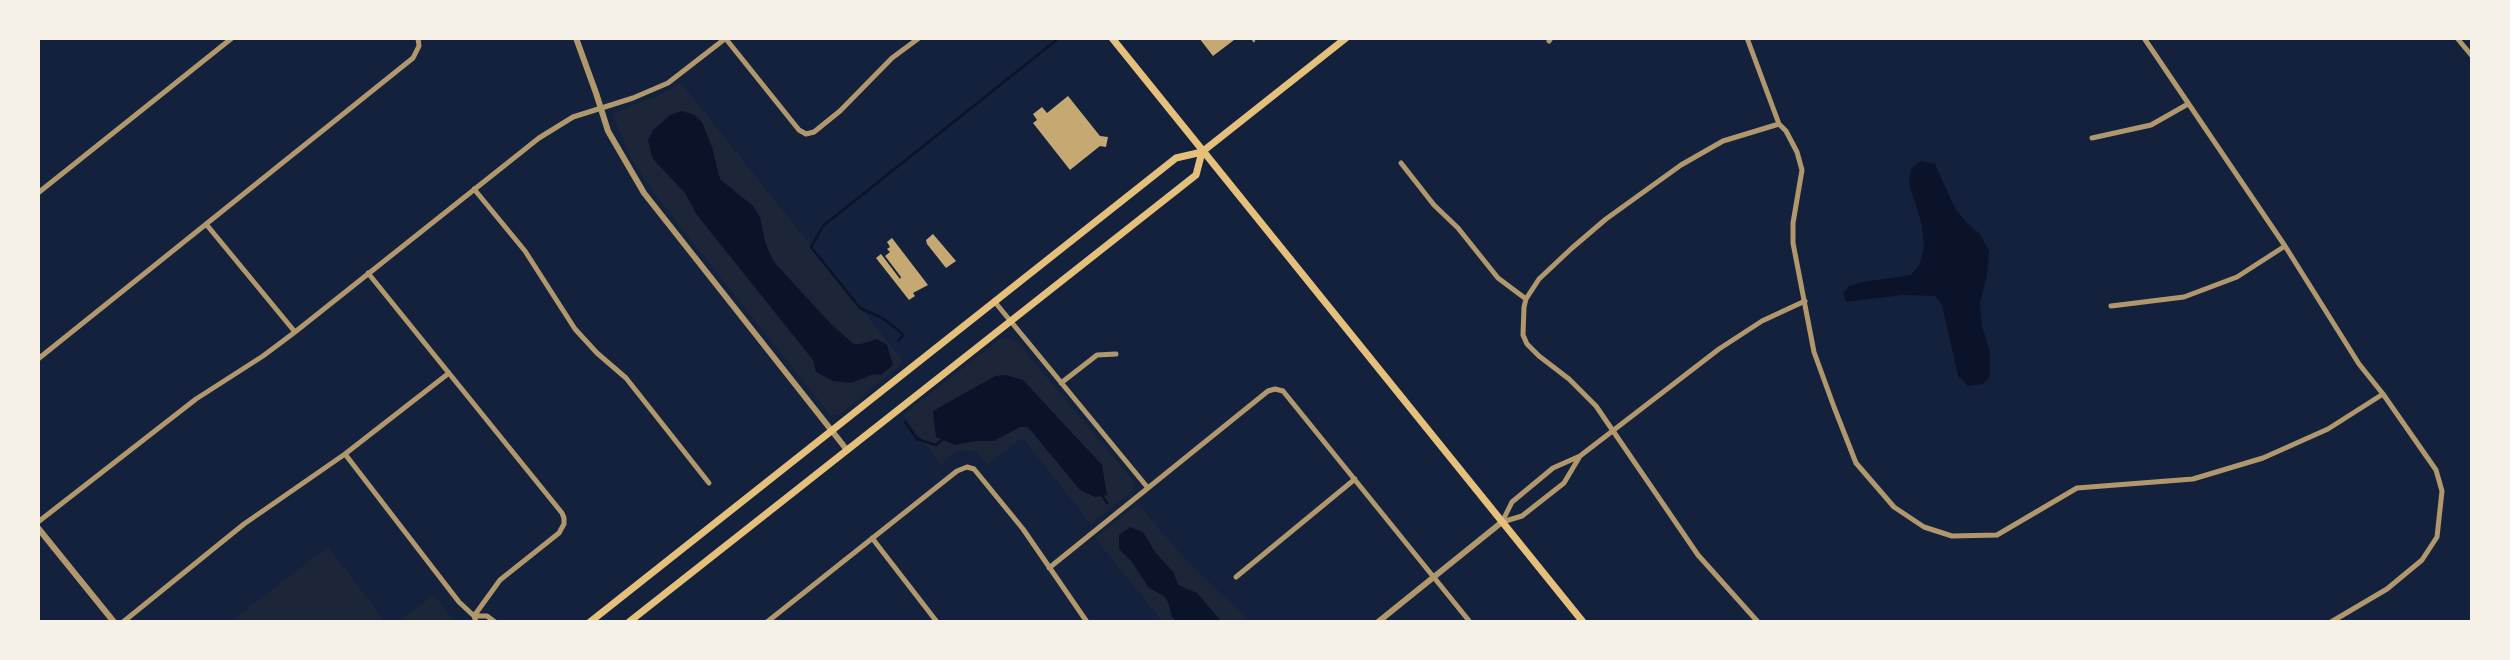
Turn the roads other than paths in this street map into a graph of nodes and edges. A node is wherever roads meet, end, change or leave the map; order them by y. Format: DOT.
graph roads {
  1 [pos="232,38"];
  2 [pos="418,38"];
  3 [pos="576,38"];
  4 [pos="919,38"];
  5 [pos="1112,38"];
  6 [pos="1346,38"];
  7 [pos="1746,38"];
  8 [pos="2144,38"];
  9 [pos="2458,38"];
  10 [pos="726,39"];
  11 [pos="2472,56"];
  12 [pos="2188,104"];
  13 [pos="601,109"];
  14 [pos="1779,124"];
  15 [pos="2092,138"];
  16 [pos="1202,152"];
  17 [pos="1401,163"];
  18 [pos="474,189"];
  19 [pos="38,193"];
  20 [pos="206,224"];
  21 [pos="2285,246"];
  22 [pos="369,273"];
  23 [pos="1526,299"];
  24 [pos="994,301"];
  25 [pos="1805,301"];
  26 [pos="2111,306"];
  27 [pos="1011,320"];
  28 [pos="295,332"];
  29 [pos="1116,354"];
  30 [pos="38,359"];
  31 [pos="449,373"];
  32 [pos="1061,383"];
  33 [pos="2383,394"];
  34 [pos="832,429"];
  35 [pos="1614,431"];
  36 [pos="847,450"];
  37 [pos="345,454"];
  38 [pos="1580,456"];
  39 [pos="1355,479"];
  40 [pos="709,483"];
  41 [pos="1148,488"];
  42 [pos="38,522"];
  43 [pos="1502,522"];
  44 [pos="38,528"];
  45 [pos="872,538"];
  46 [pos="1049,568"];
  47 [pos="1236,577"];
  48 [pos="1434,577"];
  49 [pos="475,619"];
  50 [pos="114,621"];
  51 [pos="122,621"];
  52 [pos="495,621"];
  53 [pos="590,621"];
  54 [pos="629,621"];
  55 [pos="766,621"];
  56 [pos="937,621"];
  57 [pos="1087,621"];
  58 [pos="1378,621"];
  59 [pos="1470,621"];
  60 [pos="1583,621"];
  61 [pos="1758,621"];
  62 [pos="2332,621"];
  1 -- 19 [label="street"];
  2 -- 20 [label="street"];
  3 -- 13 [label="street"];
  4 -- 10 [label="street"];
  5 -- 16 [label="main road"];
  6 -- 16 [label="main road"];
  7 -- 14 [label="street"];
  8 -- 12 [label="street"];
  9 -- 11 [label="street"];
  10 -- 13 [label="street"];
  12 -- 15 [label="street"];
  12 -- 21 [label="street"];
  13 -- 18 [label="street"];
  13 -- 34 [label="street"];
  14 -- 23 [label="street"];
  14 -- 25 [label="street"];
  16 -- 24 [label="main road"];
  16 -- 27 [label="main road"];
  16 -- 43 [label="main road"];
  17 -- 23 [label="street"];
  18 -- 22 [label="street"];
  18 -- 40 [label="street"];
  20 -- 28 [label="street"];
  20 -- 30 [label="street"];
  21 -- 26 [label="street"];
  21 -- 33 [label="street"];
  22 -- 28 [label="street"];
  22 -- 31 [label="street"];
  23 -- 35 [label="street"];
  24 -- 27 [label="street"];
  24 -- 34 [label="main road"];
  25 -- 33 [label="street"];
  25 -- 35 [label="street"];
  27 -- 32 [label="street"];
  27 -- 36 [label="main road"];
  28 -- 42 [label="street"];
  29 -- 32 [label="street"];
  31 -- 37 [label="street"];
  31 -- 49 [label="street"];
  32 -- 41 [label="street"];
  33 -- 62 [label="street"];
  34 -- 36 [label="street"];
  34 -- 53 [label="main road"];
  35 -- 38 [label="street"];
  35 -- 61 [label="street"];
  36 -- 54 [label="main road"];
  37 -- 49 [label="street"];
  37 -- 51 [label="street"];
  38 -- 43 [label="street"];
  38 -- 43 [label="street"];
  39 -- 41 [label="street"];
  39 -- 47 [label="street"];
  39 -- 48 [label="street"];
  41 -- 46 [label="street"];
  43 -- 48 [label="street"];
  43 -- 60 [label="main road"];
  44 -- 50 [label="street"];
  45 -- 46 [label="street"];
  45 -- 55 [label="street"];
  45 -- 56 [label="street"];
  46 -- 57 [label="street"];
  48 -- 58 [label="street"];
  48 -- 59 [label="street"];
  49 -- 52 [label="street"];
}
